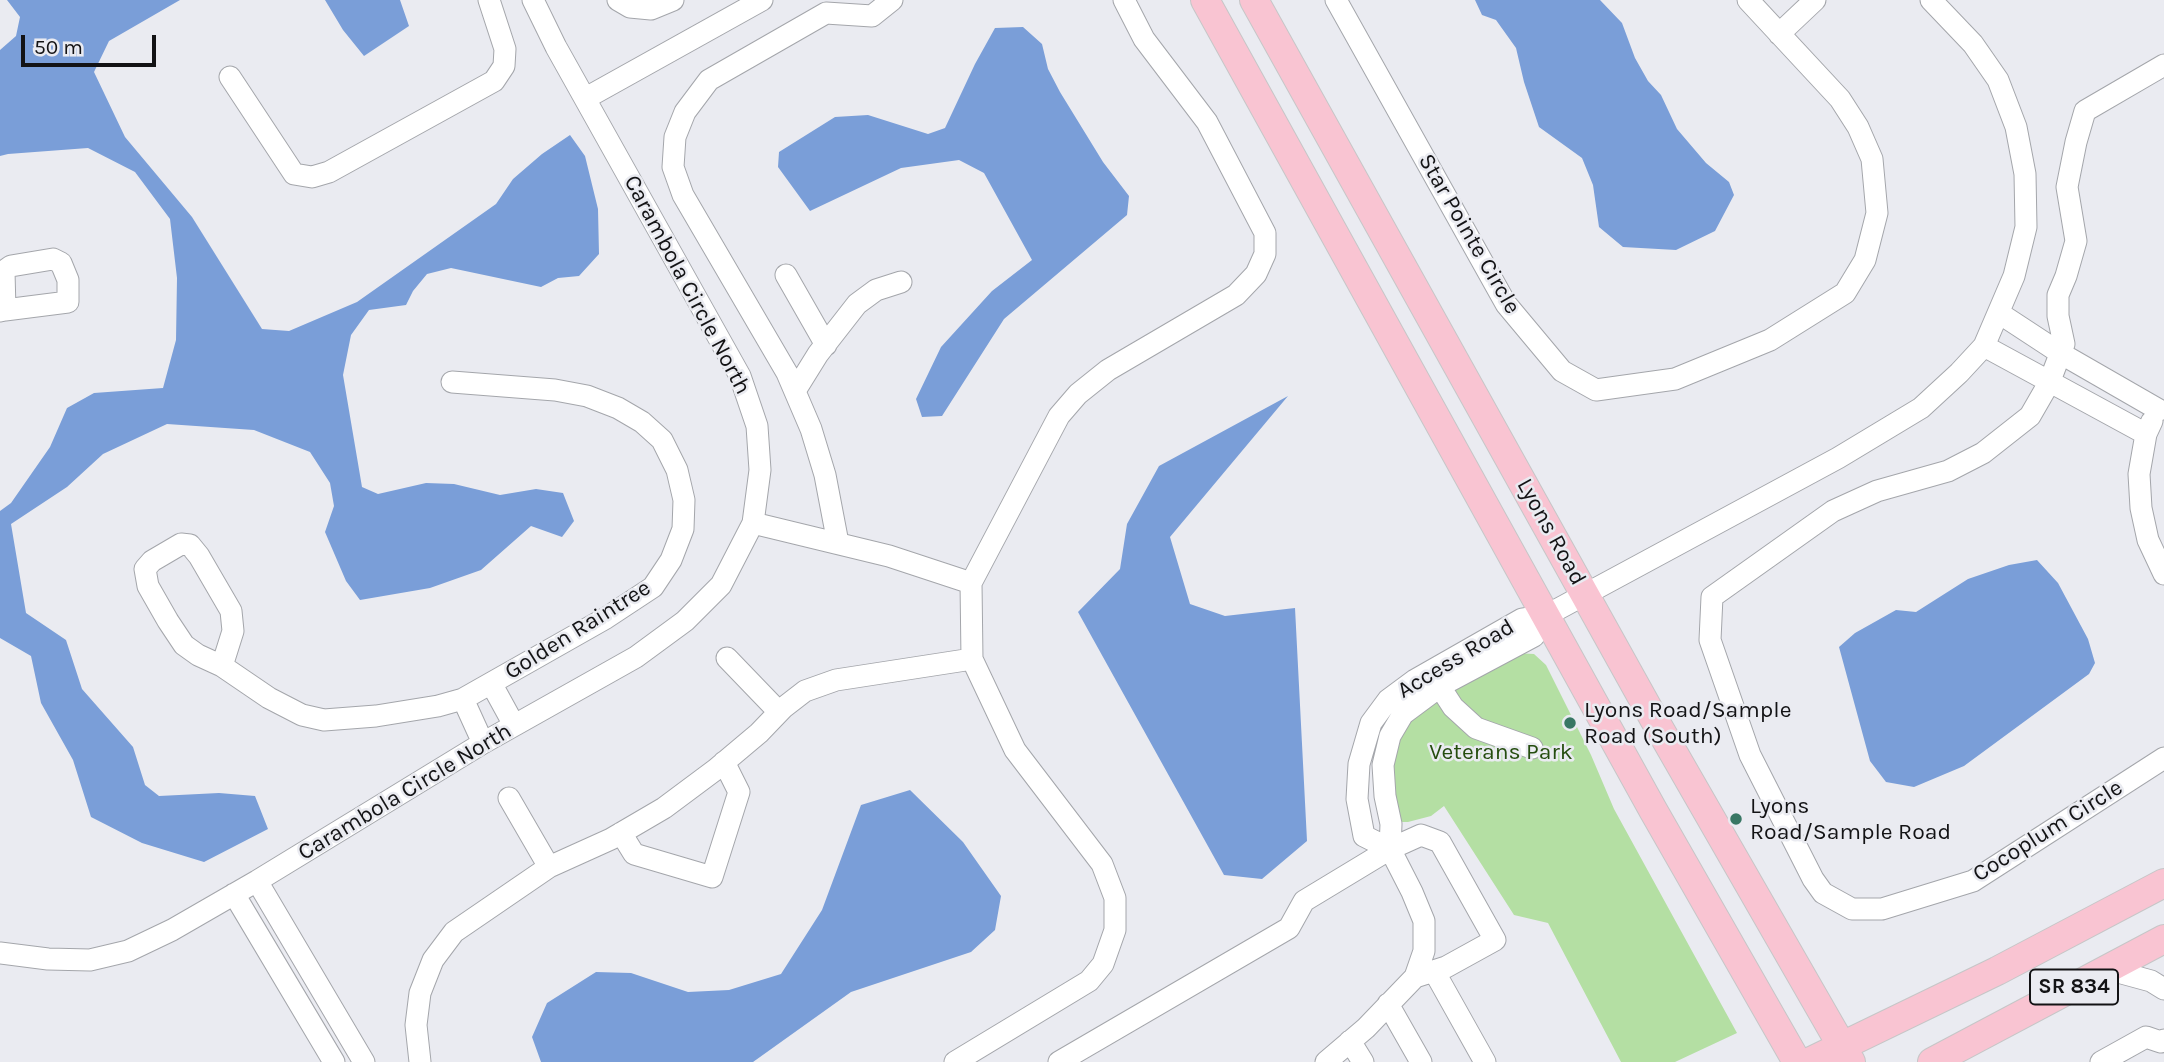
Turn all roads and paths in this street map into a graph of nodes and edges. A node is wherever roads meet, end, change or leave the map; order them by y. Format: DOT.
graph roads {
  1 [pos="489,0"];
  2 [pos="533,0"];
  3 [pos="618,0"];
  4 [pos="673,0"];
  5 [pos="762,0"];
  6 [pos="892,0"];
  7 [pos="1124,0"];
  8 [pos="1205,0"];
  9 [pos="1254,0"];
  10 [pos="1336,0"];
  11 [pos="1748,0"];
  12 [pos="1815,0"];
  13 [pos="1931,0"];
  14 [pos="1779,34"];
  15 [pos="2164,65"];
  16 [pos="230,77"];
  17 [pos="586,97"];
  18 [pos="786,275"];
  19 [pos="901,282"];
  20 [pos="3,311"];
  21 [pos="1999,313"];
  22 [pos="826,345"];
  23 [pos="1984,346"];
  24 [pos="2060,353"];
  25 [pos="452,382"];
  26 [pos="2049,383"];
  27 [pos="794,391"];
  28 [pos="2161,408"];
  29 [pos="2146,434"];
  30 [pos="753,523"];
  31 [pos="838,543"];
  32 [pos="2164,573"];
  33 [pos="971,583"];
  34 [pos="1585,594"];
  35 [pos="1547,615"];
  36 [pos="727,658"];
  37 [pos="972,659"];
  38 [pos="222,666"];
  39 [pos="491,683"];
  40 [pos="1440,687"];
  41 [pos="463,699"];
  42 [pos="779,712"];
  43 [pos="514,725"];
  44 [pos="483,743"];
  45 [pos="1532,748"];
  46 [pos="2164,758"];
  47 [pos="724,762"];
  48 [pos="509,798"];
  49 [pos="621,833"];
  50 [pos="1390,849"];
  51 [pos="550,867"];
  52 [pos="257,881"];
  53 [pos="2164,883"];
  54 [pos="234,894"];
  55 [pos="2164,939"];
  56 [pos="0,953"];
  57 [pos="2107,969"];
  58 [pos="1424,974"];
  59 [pos="2164,989"];
  60 [pos="1388,1004"];
  61 [pos="2164,1040"];
  62 [pos="1350,1041"];
  63 [pos="1848,1054"];
  64 [pos="334,1062"];
  65 [pos="364,1062"];
  66 [pos="420,1062"];
  67 [pos="955,1062"];
  68 [pos="1059,1062"];
  69 [pos="1326,1062"];
  70 [pos="1363,1062"];
  71 [pos="1422,1062"];
  72 [pos="1485,1062"];
  73 [pos="1797,1062"];
  74 [pos="1810,1062"];
  75 [pos="1932,1062"];
  76 [pos="2101,1062"];
  1 -- 16 [label="street"];
  2 -- 17 [label="street, Carambola Circle North"];
  3 -- 4 [label="street"];
  5 -- 17 [label="street"];
  6 -- 27 [label="street"];
  7 -- 33 [label="street"];
  8 -- 35 [label="main road, Lyons Road"];
  9 -- 34 [label="main road, Lyons Road"];
  10 -- 14 [label="street, Star Pointe Circle"];
  11 -- 14 [label="street, Star Pointe Circle"];
  12 -- 14 [label="street"];
  13 -- 21 [label="street"];
  15 -- 24 [label="street, Cocoplum Circle"];
  17 -- 30 [label="street, Carambola Circle North"];
  18 -- 22 [label="street"];
  19 -- 22 [label="street"];
  20 -- 20 [label="street"];
  21 -- 23 [label="street"];
  21 -- 24 [label="street"];
  22 -- 27 [label="street"];
  23 -- 26 [label="street"];
  23 -- 34 [label="street"];
  24 -- 26 [label="street, Cocoplum Circle"];
  24 -- 28 [label="street"];
  25 -- 39 [label="street, Golden Raintree"];
  26 -- 29 [label="street"];
  26 -- 46 [label="street, Cocoplum Circle"];
  27 -- 31 [label="street"];
  28 -- 29 [label="street"];
  29 -- 32 [label="street"];
  30 -- 31 [label="street"];
  30 -- 43 [label="street, Carambola Circle North"];
  31 -- 33 [label="street"];
  33 -- 37 [label="street"];
  34 -- 35 [label="street"];
  34 -- 63 [label="main road, Lyons Road"];
  35 -- 40 [label="street, Access Road"];
  35 -- 50 [label="street, Access Road"];
  35 -- 73 [label="main road, Lyons Road"];
  36 -- 42 [label="street"];
  37 -- 42 [label="street"];
  37 -- 67 [label="street"];
  38 -- 38 [label="street, Golden Raintree"];
  38 -- 41 [label="street, Golden Raintree"];
  39 -- 41 [label="street, Golden Raintree"];
  39 -- 43 [label="street"];
  40 -- 45 [label="street"];
  40 -- 50 [label="street, Access Road"];
  41 -- 44 [label="street"];
  42 -- 47 [label="street"];
  43 -- 44 [label="street, Carambola Circle North"];
  44 -- 52 [label="street, Carambola Circle North"];
  47 -- 49 [label="street"];
  47 -- 49 [label="street"];
  48 -- 51 [label="street"];
  49 -- 51 [label="street"];
  50 -- 58 [label="street, Access Road"];
  50 -- 58 [label="street"];
  50 -- 68 [label="street"];
  51 -- 66 [label="street"];
  52 -- 54 [label="street, Carambola Circle North"];
  52 -- 65 [label="street"];
  53 -- 63 [label="main road, SR 834"];
  54 -- 56 [label="street, Carambola Circle North"];
  54 -- 64 [label="street"];
  55 -- 57 [label="main road, SR 834"];
  57 -- 59 [label="street"];
  57 -- 75 [label="main road, SR 834"];
  58 -- 60 [label="street"];
  58 -- 72 [label="street"];
  60 -- 62 [label="street"];
  60 -- 71 [label="street"];
  61 -- 76 [label="street"];
  62 -- 69 [label="street"];
  62 -- 70 [label="street"];
  63 -- 74 [label="main road, SR 834"];
}
